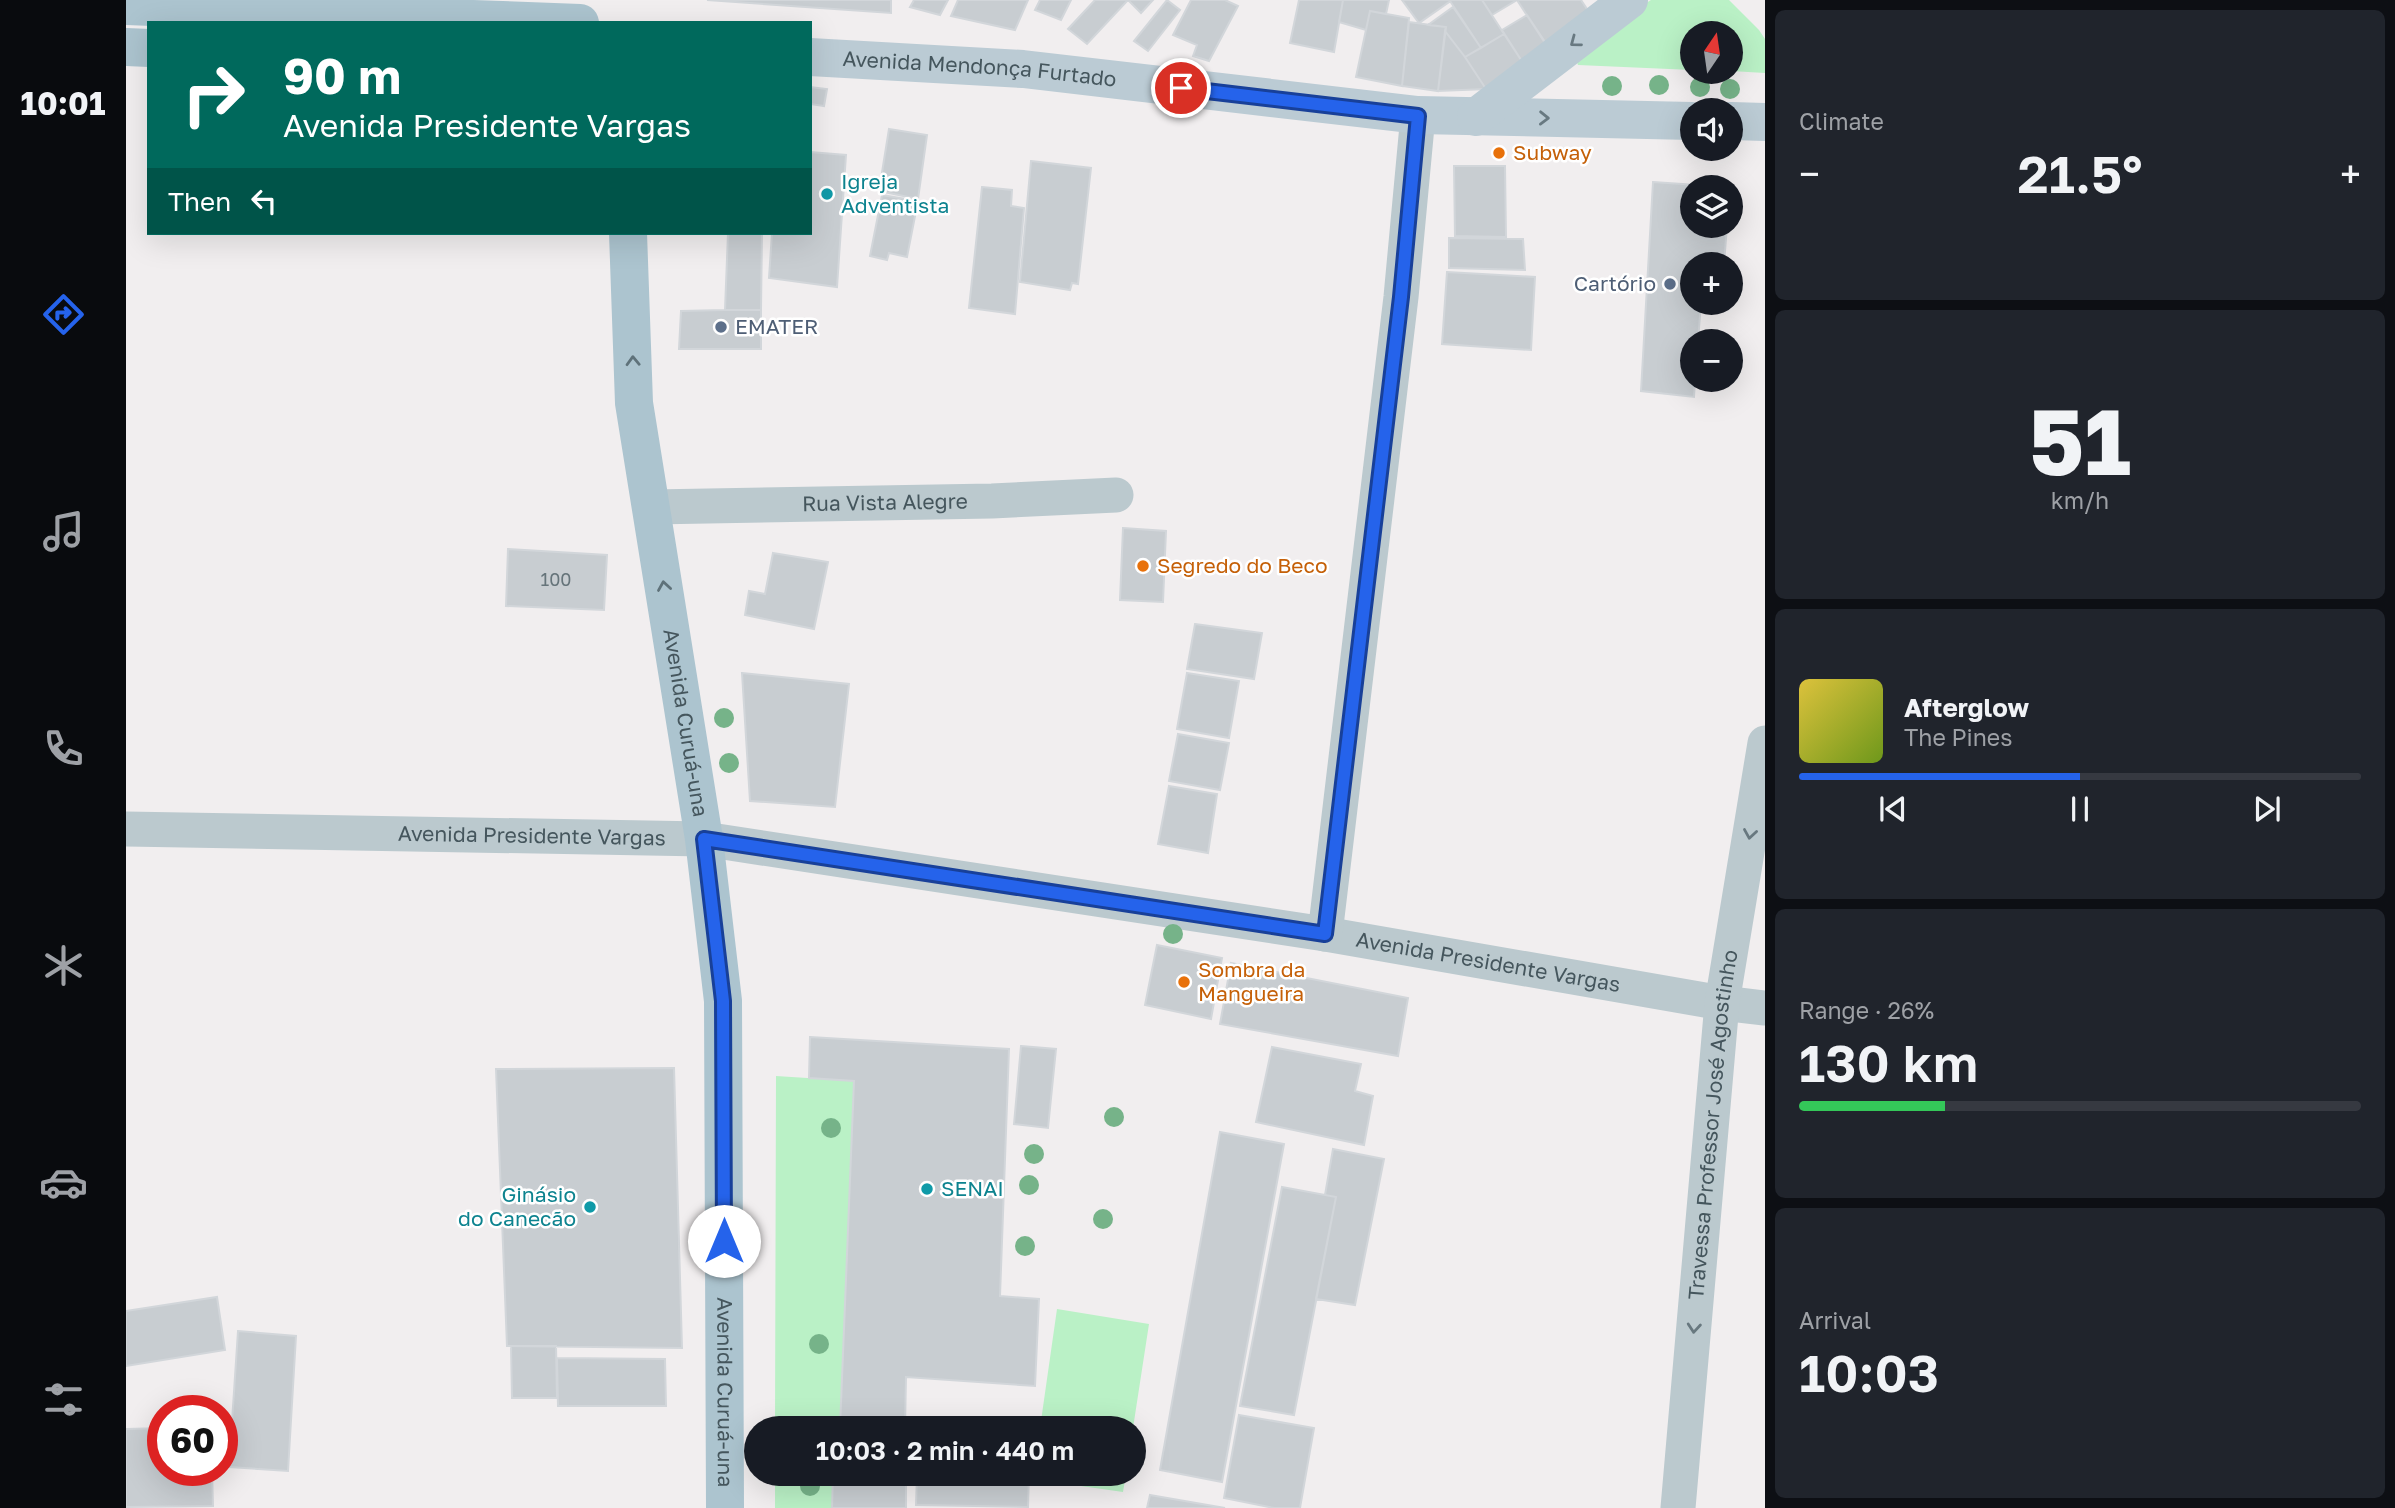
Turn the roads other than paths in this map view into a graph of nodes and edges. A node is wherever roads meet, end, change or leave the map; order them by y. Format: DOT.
graph roads {
  1 [pos="1629,0"];
  2 [pos="126,6"];
  3 [pos="527,21"];
  4 [pos="126,47"];
  5 [pos="147,48"];
  6 [pos="812,57"];
  7 [pos="1418,116"];
  8 [pos="1476,117"];
  9 [pos="1680,121"];
  10 [pos="1743,121"];
  11 [pos="1765,122"];
  12 [pos="628,235"];
  13 [pos="1116,495"];
  14 [pos="652,507"];
  15 [pos="1765,743"];
  16 [pos="126,829"];
  17 [pos="704,839"];
  18 [pos="1325,934"];
  19 [pos="1722,1003"];
  20 [pos="1765,1008"];
  21 [pos="725,1508"];
  22 [pos="1678,1508"];
  1 -- 8 [label="main road, one-way"];
  2 -- 3 [label="main road"];
  4 -- 5 [label="main road"];
  6 -- 7 [label="main road, Avenida Mendonça Furtado"];
  7 -- 8 [label="main road, Avenida Mendonça Furtado"];
  7 -- 18 [label="street"];
  8 -- 9 [label="main road, Avenida Mendonça Furtado, one-way"];
  10 -- 11 [label="main road"];
  14 -- 12 [label="main road, Avenida Curuá-una, one-way"];
  13 -- 14 [label="street, Rua Vista Alegre"];
  17 -- 14 [label="main road, Avenida Curuá-una, one-way"];
  15 -- 19 [label="street, Travessa Professor José Agostinho, one-way"];
  16 -- 17 [label="street, Avenida Presidente Vargas"];
  17 -- 18 [label="street, Avenida Presidente Vargas"];
  17 -- 21 [label="main road, Avenida Curuá-una"];
  18 -- 19 [label="street, Avenida Presidente Vargas"];
  19 -- 20 [label="street, Avenida Presidente Vargas"];
  19 -- 22 [label="street, Travessa Professor José Agostinho, one-way"];
}
